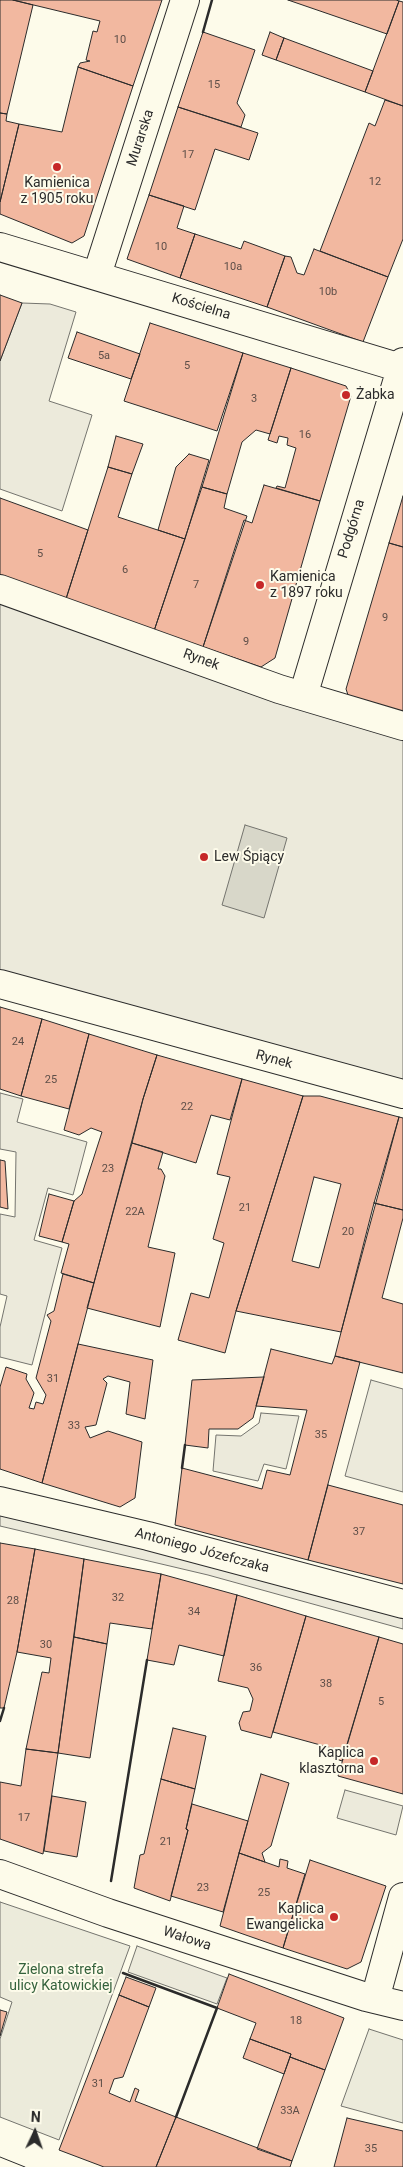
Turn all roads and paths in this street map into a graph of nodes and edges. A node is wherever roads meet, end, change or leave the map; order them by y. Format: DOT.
graph roads {
  1 [pos="184,0"];
  2 [pos="0,247"];
  3 [pos="97,275"];
  4 [pos="402,365"];
  5 [pos="0,589"];
  6 [pos="302,696"];
  7 [pos="403,726"];
  8 [pos="0,984"];
  9 [pos="403,1094"];
  10 [pos="0,1501"];
  11 [pos="403,1604"];
  12 [pos="0,1874"];
  13 [pos="403,1897"];
  14 [pos="375,1999"];
  15 [pos="403,2006"];
  1 -- 3 [label="street, Murarska"];
  2 -- 3 [label="street, Kościelna"];
  3 -- 4 [label="street, Kościelna"];
  4 -- 6 [label="street, Podgórna"];
  5 -- 6 [label="street, Rynek"];
  6 -- 7 [label="street, Rynek"];
  8 -- 9 [label="street, Rynek"];
  10 -- 11 [label="street, Antoniego Józefczaka"];
  12 -- 14 [label="street, Wałowa"];
  13 -- 14 [label="street"];
  14 -- 15 [label="street, Wałowa"];
}
